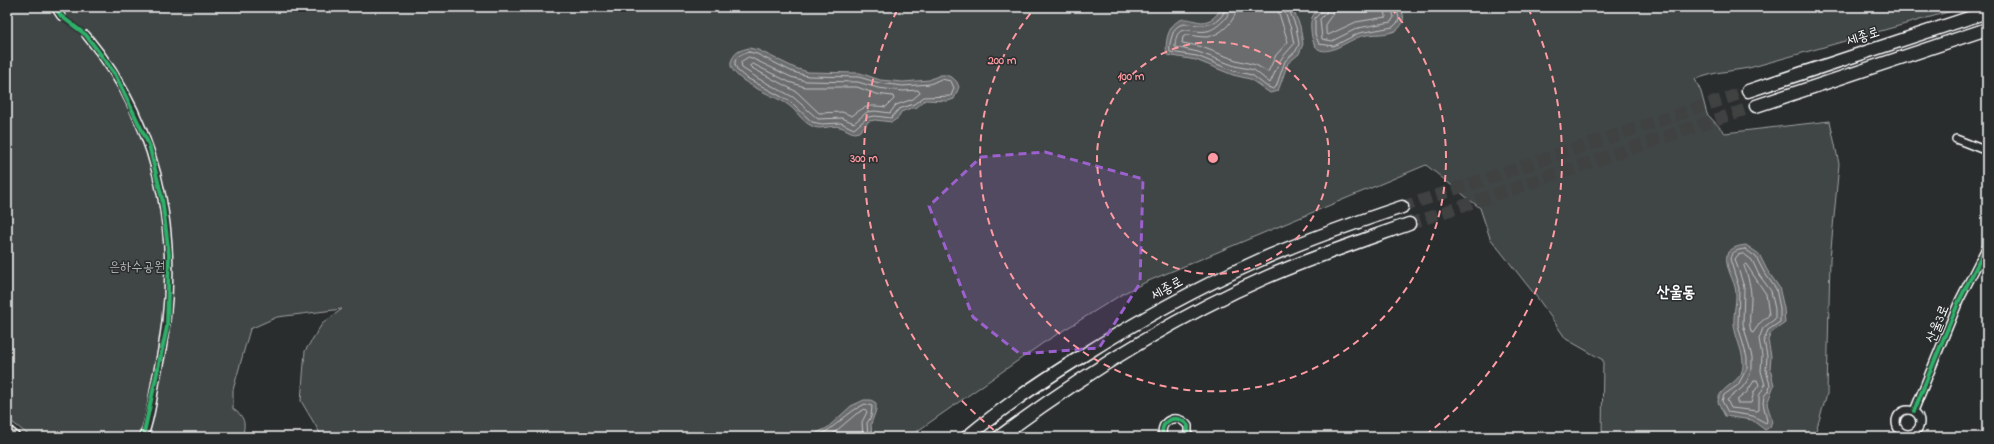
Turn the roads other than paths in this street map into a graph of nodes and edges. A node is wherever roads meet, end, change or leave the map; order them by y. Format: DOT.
graph roads {
  1 [pos="54,7"];
  2 [pos="1987,12"];
  3 [pos="61,16"];
  4 [pos="1987,29"];
  5 [pos="86,34"];
  6 [pos="1748,91"];
  7 [pos="1756,106"];
  8 [pos="1956,139"];
  9 [pos="1987,151"];
  10 [pos="1402,207"];
  11 [pos="1409,224"];
  12 [pos="1987,246"];
  13 [pos="1914,411"];
  14 [pos="7,432"];
  15 [pos="1902,435"];
  16 [pos="13,437"];
  17 [pos="143,437"];
  18 [pos="967,437"];
  19 [pos="999,437"];
  20 [pos="1163,437"];
  21 [pos="1188,437"];
  1 -- 3 [label="street"];
  2 -- 6 [label="highway, 세종로"];
  4 -- 7 [label="highway"];
  5 -- 17 [label="street"];
  8 -- 9 [label="street"];
  10 -- 18 [label="highway, 세종로"];
  11 -- 19 [label="highway"];
  12 -- 13 [label="street, 산울3로"];
  13 -- 15 [label="street"];
  13 -- 15 [label="street"];
  14 -- 16 [label="highway"];
  20 -- 21 [label="street"];
}
